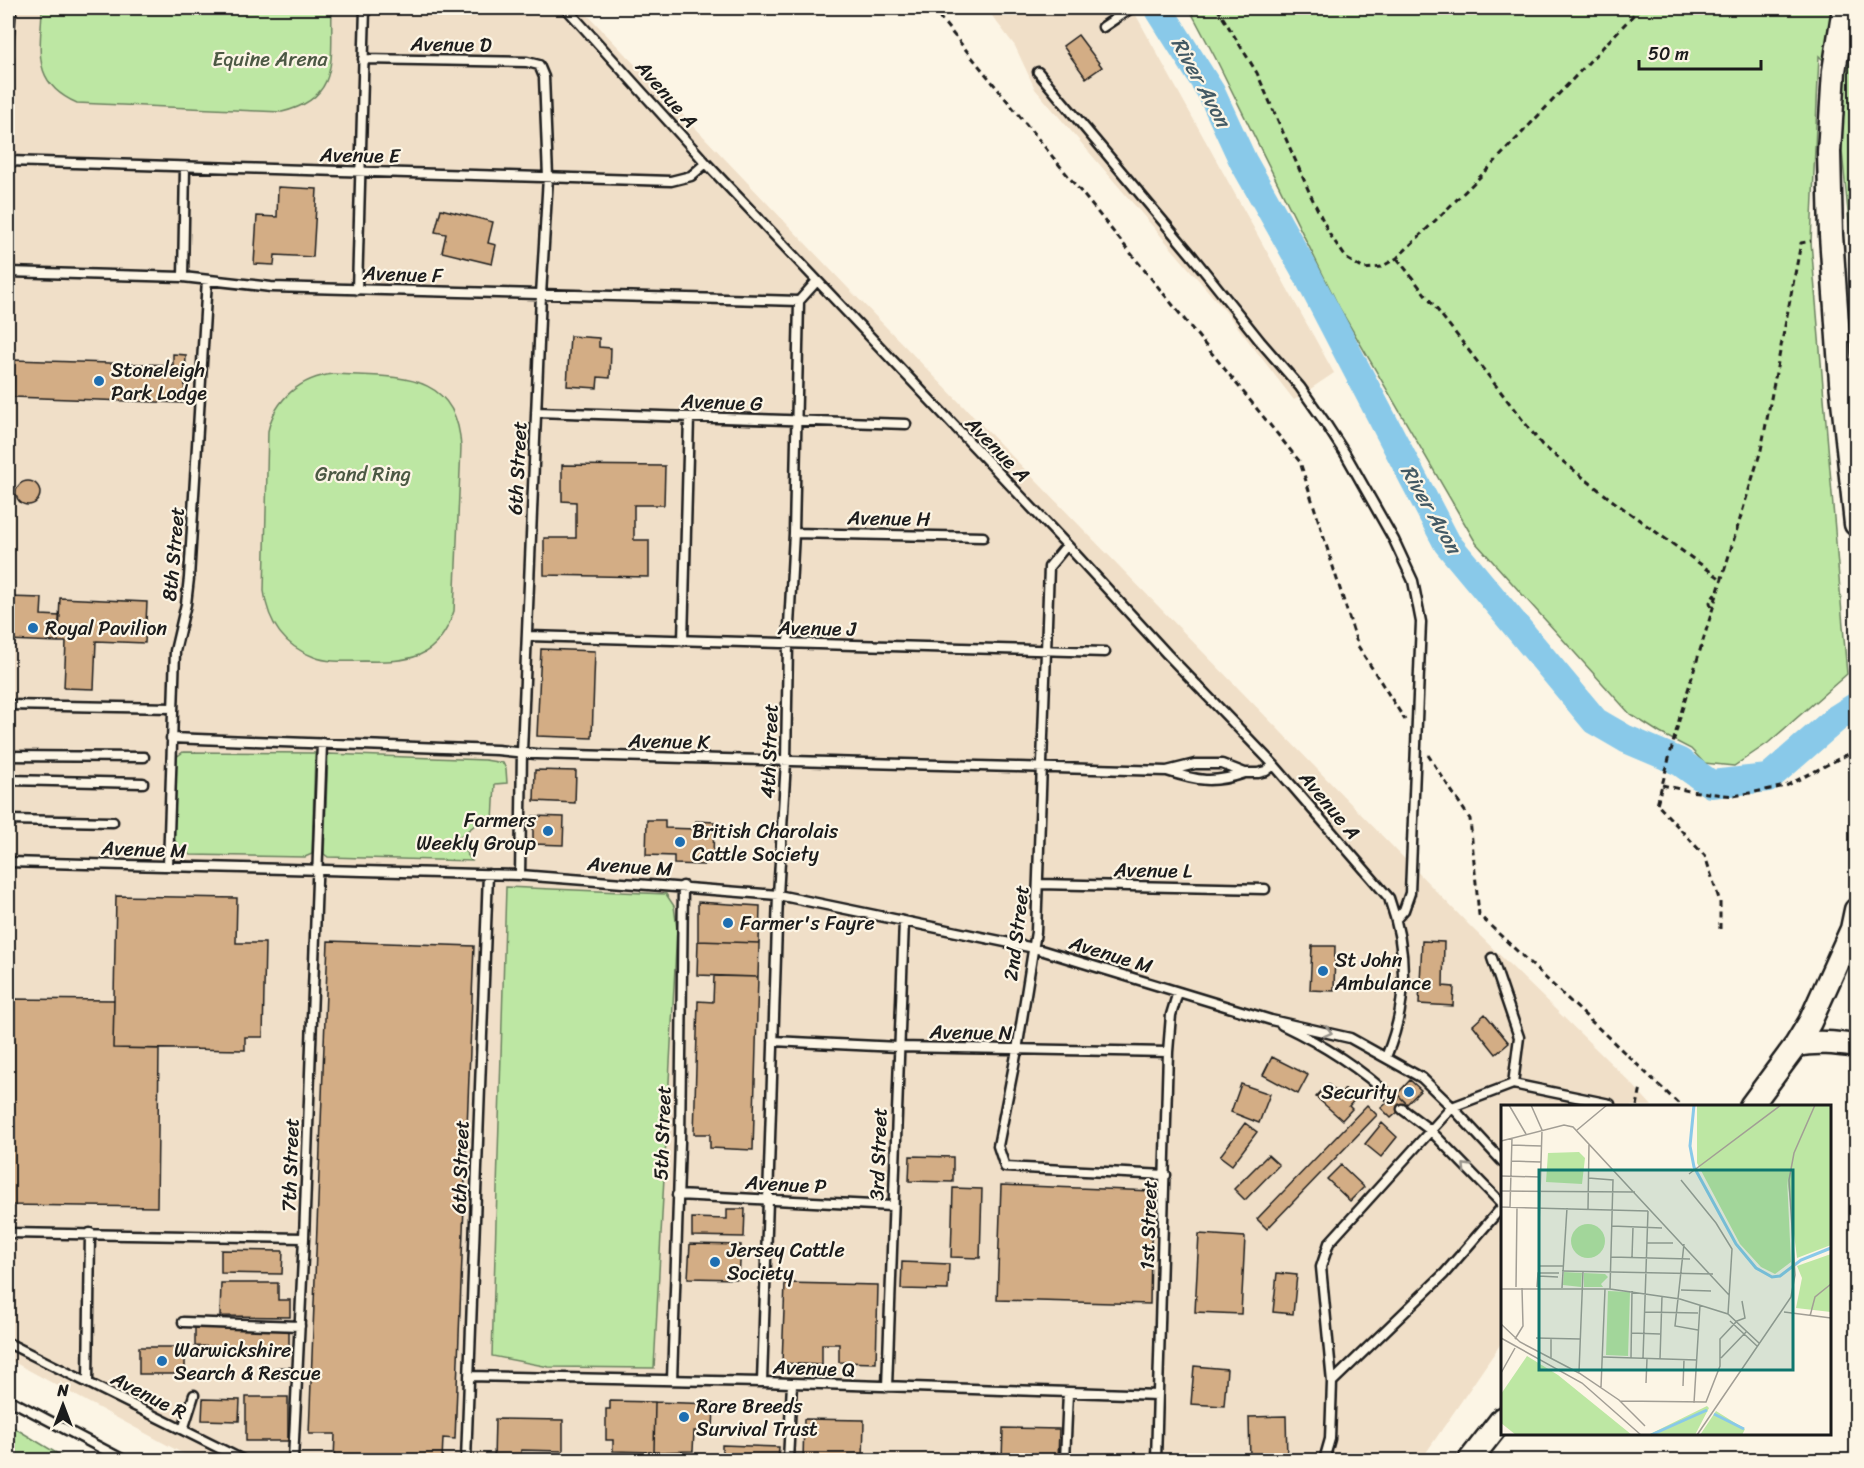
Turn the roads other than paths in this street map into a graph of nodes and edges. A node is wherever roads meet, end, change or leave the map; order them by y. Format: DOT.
graph roads {
  1 [pos="11,8"];
  2 [pos="365,8"];
  3 [pos="566,8"];
  4 [pos="1131,8"];
  5 [pos="1844,8"];
  6 [pos="1103,27"];
  7 [pos="8,44"];
  8 [pos="8,58"];
  9 [pos="363,59"];
  10 [pos="539,65"];
  11 [pos="1038,72"];
  12 [pos="8,144"];
  13 [pos="8,161"];
  14 [pos="706,163"];
  15 [pos="185,167"];
  16 [pos="361,171"];
  17 [pos="548,177"];
  18 [pos="8,272"];
  19 [pos="183,277"];
  20 [pos="207,280"];
  21 [pos="817,281"];
  22 [pos="357,290"];
  23 [pos="541,295"];
  24 [pos="799,301"];
  25 [pos="536,412"];
  26 [pos="689,417"];
  27 [pos="797,421"];
  28 [pos="906,424"];
  29 [pos="1857,524"];
  30 [pos="794,533"];
  31 [pos="983,537"];
  32 [pos="1067,545"];
  33 [pos="528,636"];
  34 [pos="683,641"];
  35 [pos="788,644"];
  36 [pos="1047,651"];
  37 [pos="1105,652"];
  38 [pos="8,705"];
  39 [pos="173,708"];
  40 [pos="171,738"];
  41 [pos="322,743"];
  42 [pos="522,753"];
  43 [pos="8,756"];
  44 [pos="144,757"];
  45 [pos="786,760"];
  46 [pos="1274,765"];
  47 [pos="1043,768"];
  48 [pos="1167,771"];
  49 [pos="1245,773"];
  50 [pos="8,780"];
  51 [pos="143,783"];
  52 [pos="8,820"];
  53 [pos="112,822"];
  54 [pos="8,862"];
  55 [pos="168,866"];
  56 [pos="318,870"];
  57 [pos="488,874"];
  58 [pos="520,875"];
  59 [pos="1039,884"];
  60 [pos="684,886"];
  61 [pos="1265,889"];
  62 [pos="778,895"];
  63 [pos="1857,910"];
  64 [pos="1396,919"];
  65 [pos="904,921"];
  66 [pos="1034,948"];
  67 [pos="1492,958"];
  68 [pos="1178,992"];
  69 [pos="1271,1020"];
  70 [pos="773,1041"];
  71 [pos="1796,1045"];
  72 [pos="898,1047"];
  73 [pos="1857,1047"];
  74 [pos="1017,1050"];
  75 [pos="1168,1052"];
  76 [pos="1386,1057"];
  77 [pos="1513,1084"];
  78 [pos="1392,1098"];
  79 [pos="1610,1104"];
  80 [pos="1752,1105"];
  81 [pos="1452,1107"];
  82 [pos="1402,1109"];
  83 [pos="1430,1130"];
  84 [pos="1501,1159"];
  85 [pos="1166,1175"];
  86 [pos="677,1195"];
  87 [pos="768,1200"];
  88 [pos="1501,1204"];
  89 [pos="892,1206"];
  90 [pos="1501,1208"];
  91 [pos="8,1233"];
  92 [pos="90,1233"];
  93 [pos="304,1238"];
  94 [pos="183,1322"];
  95 [pos="300,1326"];
  96 [pos="8,1343"];
  97 [pos="277,1373"];
  98 [pos="298,1373"];
  99 [pos="469,1376"];
  100 [pos="672,1380"];
  101 [pos="762,1382"];
  102 [pos="1332,1382"];
  103 [pos="88,1383"];
  104 [pos="792,1384"];
  105 [pos="887,1388"];
  106 [pos="1068,1393"];
  107 [pos="194,1395"];
  108 [pos="1158,1395"];
  109 [pos="8,1399"];
  110 [pos="1501,1422"];
  111 [pos="183,1430"];
  112 [pos="124,1461"];
  113 [pos="243,1461"];
  114 [pos="294,1461"];
  115 [pos="466,1461"];
  116 [pos="788,1461"];
  117 [pos="1065,1461"];
  118 [pos="1156,1461"];
  119 [pos="1324,1461"];
  120 [pos="1470,1461"];
  1 -- 7 [label="lane"];
  2 -- 9 [label="lane"];
  3 -- 14 [label="lane, Avenue A"];
  4 -- 6 [label="lane"];
  5 -- 29 [label="main road"];
  8 -- 12 [label="lane"];
  9 -- 10 [label="lane, Avenue D"];
  9 -- 16 [label="lane"];
  10 -- 17 [label="lane, 6th Street"];
  11 -- 64 [label="lane"];
  13 -- 15 [label="lane, Avenue E"];
  14 -- 17 [label="lane, Avenue E"];
  14 -- 21 [label="lane, Avenue A"];
  15 -- 16 [label="lane, Avenue E"];
  15 -- 19 [label="lane"];
  16 -- 17 [label="lane, Avenue E"];
  16 -- 22 [label="lane"];
  17 -- 23 [label="lane, 6th Street"];
  18 -- 19 [label="lane, Avenue F"];
  19 -- 20 [label="lane, Avenue F"];
  20 -- 22 [label="lane, Avenue F"];
  20 -- 39 [label="lane, 8th Street"];
  21 -- 24 [label="lane"];
  21 -- 32 [label="lane, Avenue A"];
  22 -- 23 [label="lane, Avenue F"];
  23 -- 24 [label="lane, Avenue F"];
  23 -- 25 [label="lane, 6th Street"];
  24 -- 27 [label="lane, 4th Street"];
  25 -- 26 [label="lane, Avenue G"];
  25 -- 33 [label="lane, 6th Street"];
  26 -- 27 [label="lane, Avenue G"];
  26 -- 34 [label="lane"];
  27 -- 28 [label="lane, Avenue G"];
  27 -- 30 [label="lane, 4th Street"];
  30 -- 31 [label="lane, Avenue H"];
  30 -- 35 [label="lane, 4th Street"];
  32 -- 36 [label="lane, 2nd Street"];
  32 -- 46 [label="lane, Avenue A"];
  33 -- 34 [label="lane, Avenue J"];
  33 -- 42 [label="lane, 6th Street"];
  34 -- 35 [label="lane, Avenue J"];
  35 -- 36 [label="lane, Avenue J"];
  35 -- 45 [label="lane, 4th Street"];
  36 -- 37 [label="lane, Avenue J"];
  36 -- 47 [label="lane, 2nd Street"];
  38 -- 39 [label="lane"];
  39 -- 40 [label="lane, 8th Street"];
  40 -- 41 [label="lane, Avenue K"];
  40 -- 55 [label="lane, 8th Street"];
  41 -- 42 [label="lane, Avenue K"];
  41 -- 56 [label="lane, 7th Street"];
  42 -- 45 [label="lane, Avenue K"];
  42 -- 58 [label="lane, 6th Street"];
  43 -- 44 [label="lane"];
  45 -- 47 [label="lane, Avenue K"];
  45 -- 62 [label="lane, 4th Street"];
  46 -- 49 [label="lane, Avenue K"];
  46 -- 64 [label="lane, Avenue A"];
  47 -- 48 [label="lane, Avenue K"];
  47 -- 59 [label="lane, 2nd Street"];
  48 -- 49 [label="lane, Avenue K"];
  48 -- 49 [label="lane, Avenue K"];
  50 -- 51 [label="lane"];
  52 -- 53 [label="lane"];
  54 -- 55 [label="lane, Avenue M"];
  55 -- 56 [label="lane, Avenue M"];
  56 -- 57 [label="lane, Avenue M"];
  56 -- 93 [label="lane, 7th Street"];
  57 -- 58 [label="lane, Avenue M"];
  57 -- 99 [label="lane, 6th Street"];
  58 -- 60 [label="lane, Avenue M"];
  59 -- 61 [label="lane, Avenue L"];
  59 -- 66 [label="lane, 2nd Street"];
  60 -- 62 [label="lane, Avenue M"];
  60 -- 86 [label="lane, 5th Street"];
  62 -- 65 [label="lane, Avenue M"];
  62 -- 70 [label="lane, 4th Street"];
  63 -- 71 [label="main road"];
  64 -- 76 [label="lane, Avenue A"];
  65 -- 66 [label="lane, Avenue M"];
  65 -- 72 [label="lane, 3rd Street"];
  66 -- 68 [label="lane, Avenue M"];
  66 -- 74 [label="lane, 2nd Street"];
  67 -- 77 [label="lane"];
  68 -- 69 [label="lane, Avenue M"];
  68 -- 75 [label="lane, 1st Street"];
  69 -- 76 [label="lane, one-way"];
  69 -- 78 [label="lane"];
  70 -- 72 [label="lane, Avenue N"];
  70 -- 87 [label="lane, 4th Street"];
  71 -- 73 [label="main road"];
  71 -- 80 [label="main road"];
  72 -- 74 [label="lane, Avenue N"];
  72 -- 89 [label="lane, 3rd Street"];
  74 -- 75 [label="lane, Avenue N"];
  74 -- 85 [label="lane, 2nd Street"];
  75 -- 85 [label="lane, 1st Street"];
  76 -- 81 [label="lane"];
  77 -- 79 [label="lane"];
  77 -- 81 [label="lane"];
  81 -- 83 [label="lane"];
  81 -- 84 [label="lane"];
  82 -- 83 [label="lane"];
  88 -- 83 [label="lane, one-way"];
  83 -- 102 [label="lane"];
  85 -- 108 [label="lane, 1st Street"];
  86 -- 87 [label="lane, Avenue P"];
  86 -- 100 [label="lane, 5th Street"];
  87 -- 89 [label="lane, Avenue P"];
  87 -- 101 [label="lane, 4th Street"];
  89 -- 105 [label="lane, 3rd Street"];
  90 -- 102 [label="lane"];
  91 -- 92 [label="lane"];
  92 -- 93 [label="lane"];
  92 -- 103 [label="lane"];
  93 -- 95 [label="lane, 7th Street"];
  94 -- 95 [label="lane"];
  95 -- 98 [label="lane, 7th Street"];
  96 -- 103 [label="lane, Avenue R"];
  97 -- 98 [label="lane"];
  98 -- 114 [label="lane, 7th Street"];
  99 -- 100 [label="lane, Avenue Q"];
  99 -- 115 [label="lane, 6th Street"];
  100 -- 101 [label="lane, Avenue Q"];
  101 -- 104 [label="lane, Avenue Q"];
  102 -- 119 [label="lane"];
  103 -- 111 [label="lane, Avenue R"];
  104 -- 105 [label="lane, Avenue Q"];
  104 -- 116 [label="lane"];
  105 -- 106 [label="lane, Avenue Q"];
  106 -- 108 [label="lane, Avenue Q"];
  106 -- 117 [label="lane"];
  107 -- 111 [label="lane"];
  108 -- 118 [label="lane, 1st Street"];
  109 -- 112 [label="lane"];
  110 -- 120 [label="main road"];
  111 -- 113 [label="lane, Avenue R"];
}
